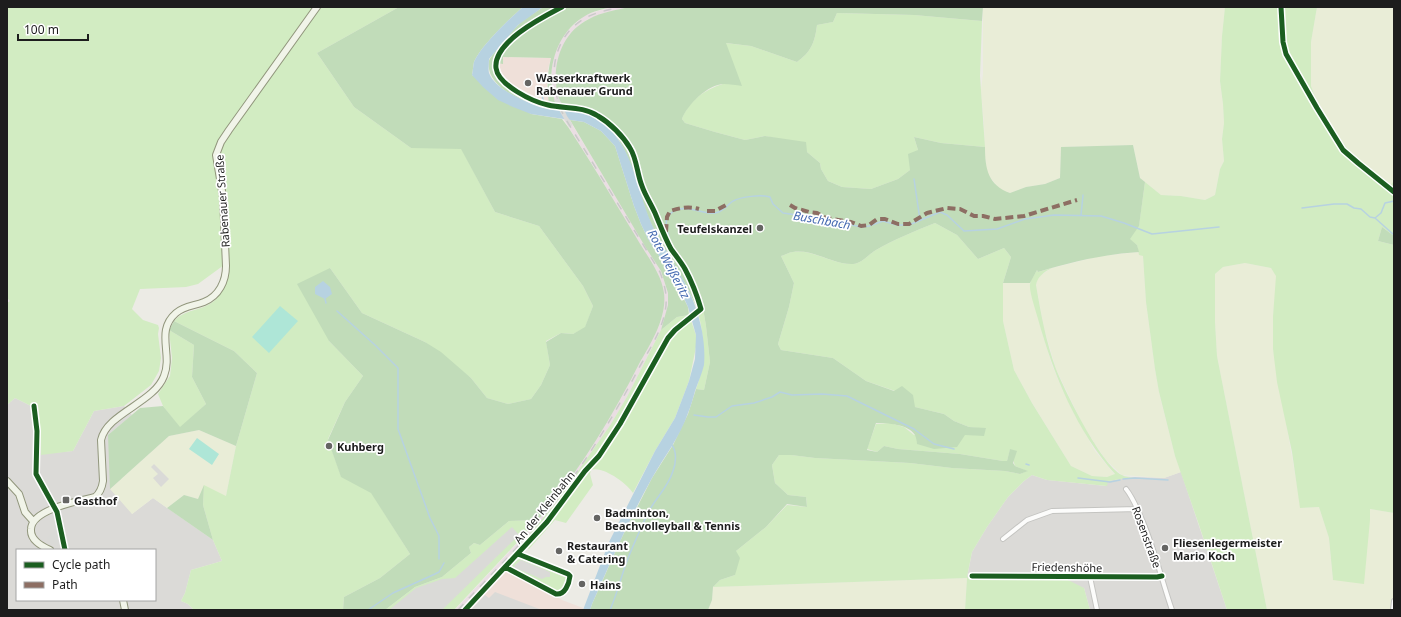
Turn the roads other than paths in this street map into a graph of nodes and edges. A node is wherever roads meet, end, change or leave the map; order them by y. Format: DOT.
graph roads {
  1 [pos="317,7"];
  2 [pos="1281,7"];
  3 [pos="1394,192"];
  4 [pos="34,406"];
  5 [pos="585,471"];
  6 [pos="7,481"];
  7 [pos="1126,489"];
  8 [pos="55,508"];
  9 [pos="1138,509"];
  10 [pos="33,521"];
  11 [pos="1003,539"];
  12 [pos="48,549"];
  13 [pos="65,549"];
  14 [pos="518,554"];
  15 [pos="505,567"];
  16 [pos="972,576"];
  17 [pos="1162,576"];
  18 [pos="1090,577"];
  19 [pos="1394,601"];
  20 [pos="465,610"];
  21 [pos="1097,610"];
  22 [pos="1172,610"];
  23 [pos="1393,610"];
  1 -- 8 [label="main road, Rabenauer Straße"];
  2 -- 3 [label="street"];
  4 -- 8 [label="street"];
  5 -- 14 [label="street, An der Kleinbahn"];
  6 -- 10 [label="main road"];
  7 -- 9 [label="street, Rosenstraße"];
  8 -- 10 [label="main road"];
  8 -- 13 [label="street"];
  9 -- 11 [label="street"];
  9 -- 17 [label="street, Rosenstraße"];
  10 -- 12 [label="main road"];
  14 -- 15 [label="street, An der Kleinbahn"];
  14 -- 15 [label="street, An der Kleinbahn"];
  15 -- 20 [label="street, An der Kleinbahn"];
  16 -- 18 [label="street, Friedenshöhe"];
  17 -- 18 [label="street, Friedenshöhe"];
  17 -- 22 [label="street, Rosenstraße"];
  18 -- 21 [label="street, Friedenshöhe"];
  19 -- 23 [label="street"];
}
